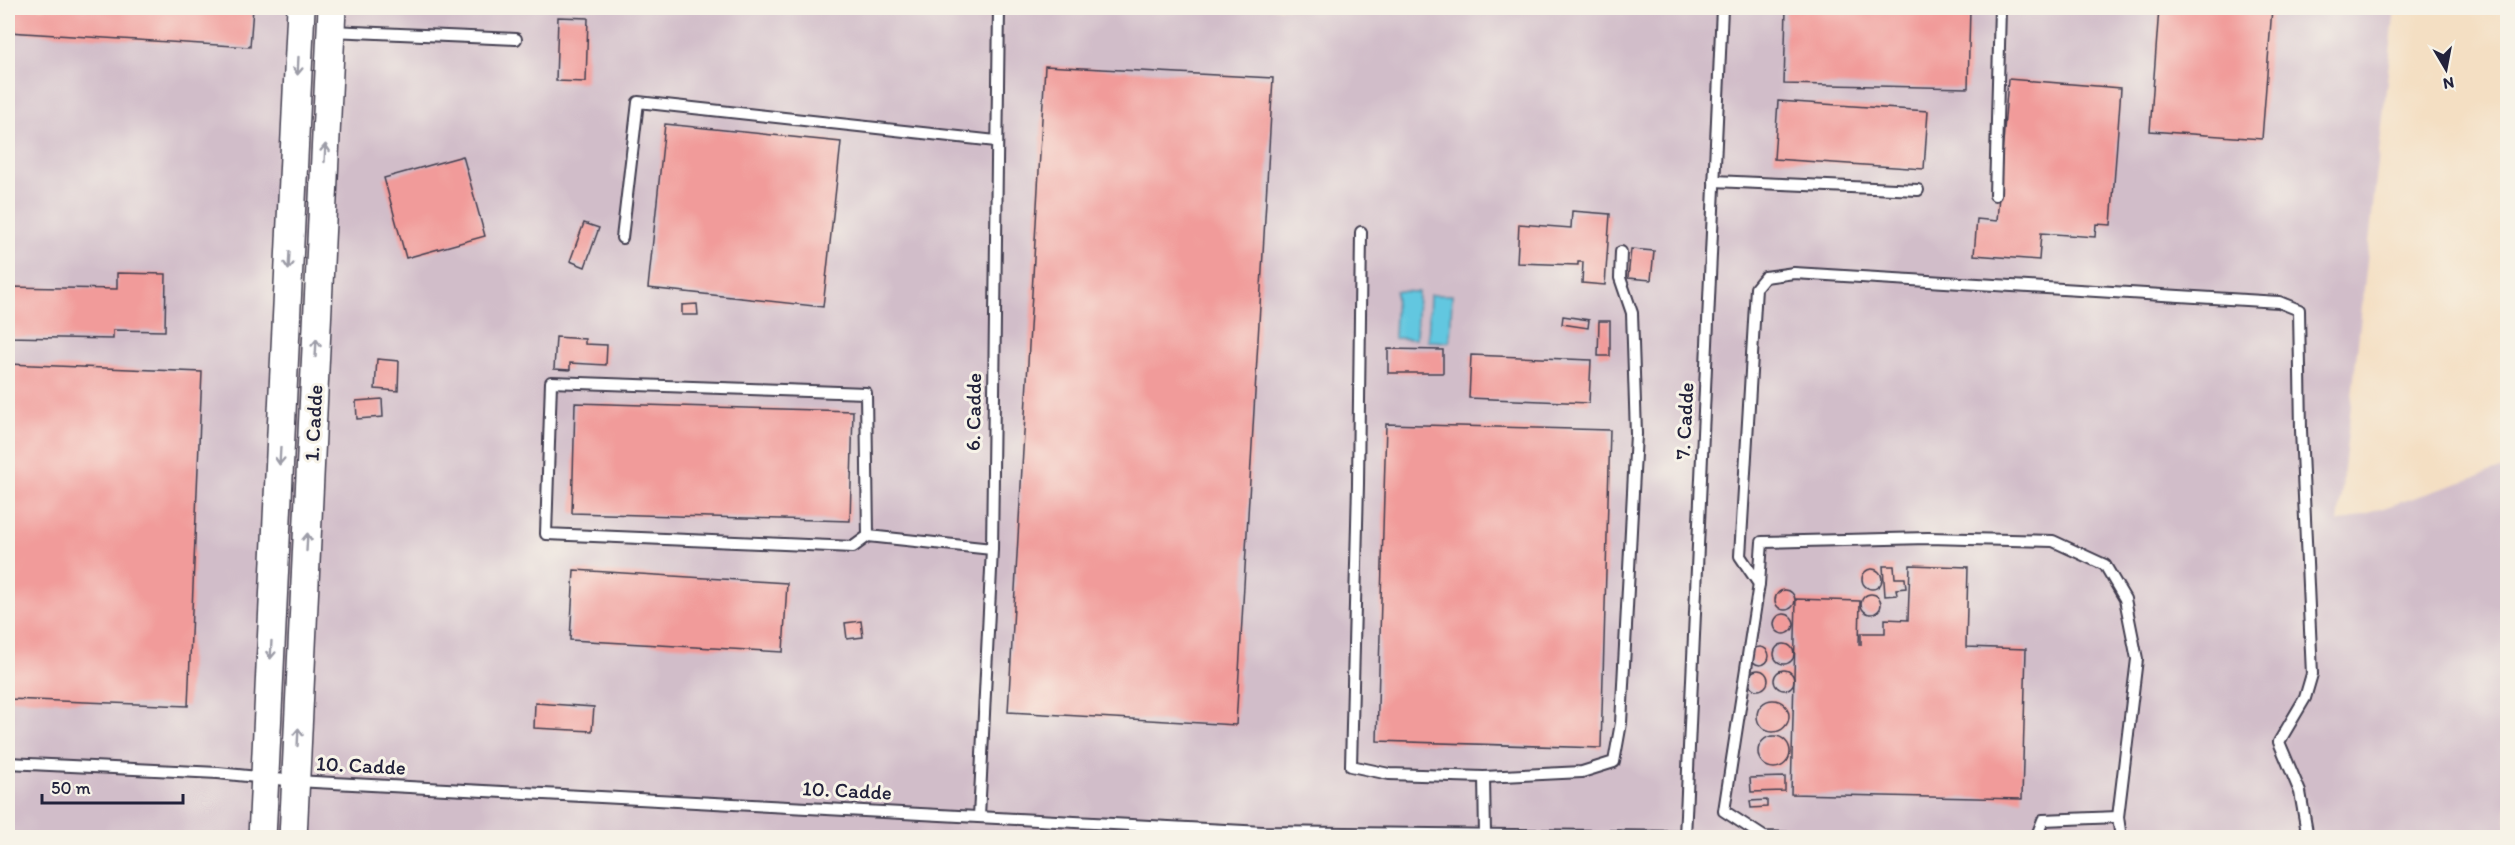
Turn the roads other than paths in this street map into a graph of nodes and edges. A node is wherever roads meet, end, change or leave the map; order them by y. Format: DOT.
graph roads {
  1 [pos="301,8"];
  2 [pos="999,8"];
  3 [pos="1722,8"];
  4 [pos="2000,8"];
  5 [pos="331,19"];
  6 [pos="516,39"];
  7 [pos="996,141"];
  8 [pos="1714,181"];
  9 [pos="1918,190"];
  10 [pos="1995,195"];
  11 [pos="1361,232"];
  12 [pos="622,238"];
  13 [pos="1622,252"];
  14 [pos="868,536"];
  15 [pos="992,549"];
  16 [pos="1759,584"];
  17 [pos="8,763"];
  18 [pos="265,776"];
  19 [pos="1484,777"];
  20 [pos="296,781"];
  21 [pos="979,817"];
  22 [pos="2118,817"];
  23 [pos="1485,834"];
  24 [pos="1502,836"];
  25 [pos="262,837"];
  26 [pos="293,837"];
  27 [pos="1685,837"];
  28 [pos="1793,837"];
  29 [pos="2036,837"];
  30 [pos="2121,837"];
  31 [pos="2308,837"];
  1 -- 18 [label="street, one-way"];
  2 -- 7 [label="lane, 6. Cadde"];
  3 -- 8 [label="lane, 7. Cadde"];
  4 -- 10 [label="lane"];
  5 -- 6 [label="lane"];
  20 -- 5 [label="street, 1. Cadde, one-way"];
  7 -- 12 [label="lane"];
  7 -- 15 [label="lane, 6. Cadde"];
  8 -- 9 [label="lane"];
  8 -- 27 [label="lane, 7. Cadde"];
  11 -- 19 [label="lane"];
  13 -- 19 [label="lane"];
  14 -- 14 [label="lane"];
  14 -- 15 [label="lane"];
  15 -- 21 [label="lane, 6. Cadde"];
  16 -- 22 [label="lane"];
  16 -- 28 [label="lane"];
  16 -- 31 [label="lane"];
  17 -- 18 [label="lane, 10. Cadde"];
  18 -- 20 [label="lane, 10. Cadde"];
  18 -- 25 [label="street"];
  19 -- 23 [label="lane"];
  20 -- 21 [label="lane, 10. Cadde"];
  20 -- 26 [label="street, 1. Cadde"];
  21 -- 23 [label="lane, 10. Cadde"];
  22 -- 29 [label="lane"];
  22 -- 30 [label="lane"];
  23 -- 24 [label="lane, 10. Cadde"];
  24 -- 27 [label="lane, 10. Cadde"];
}
